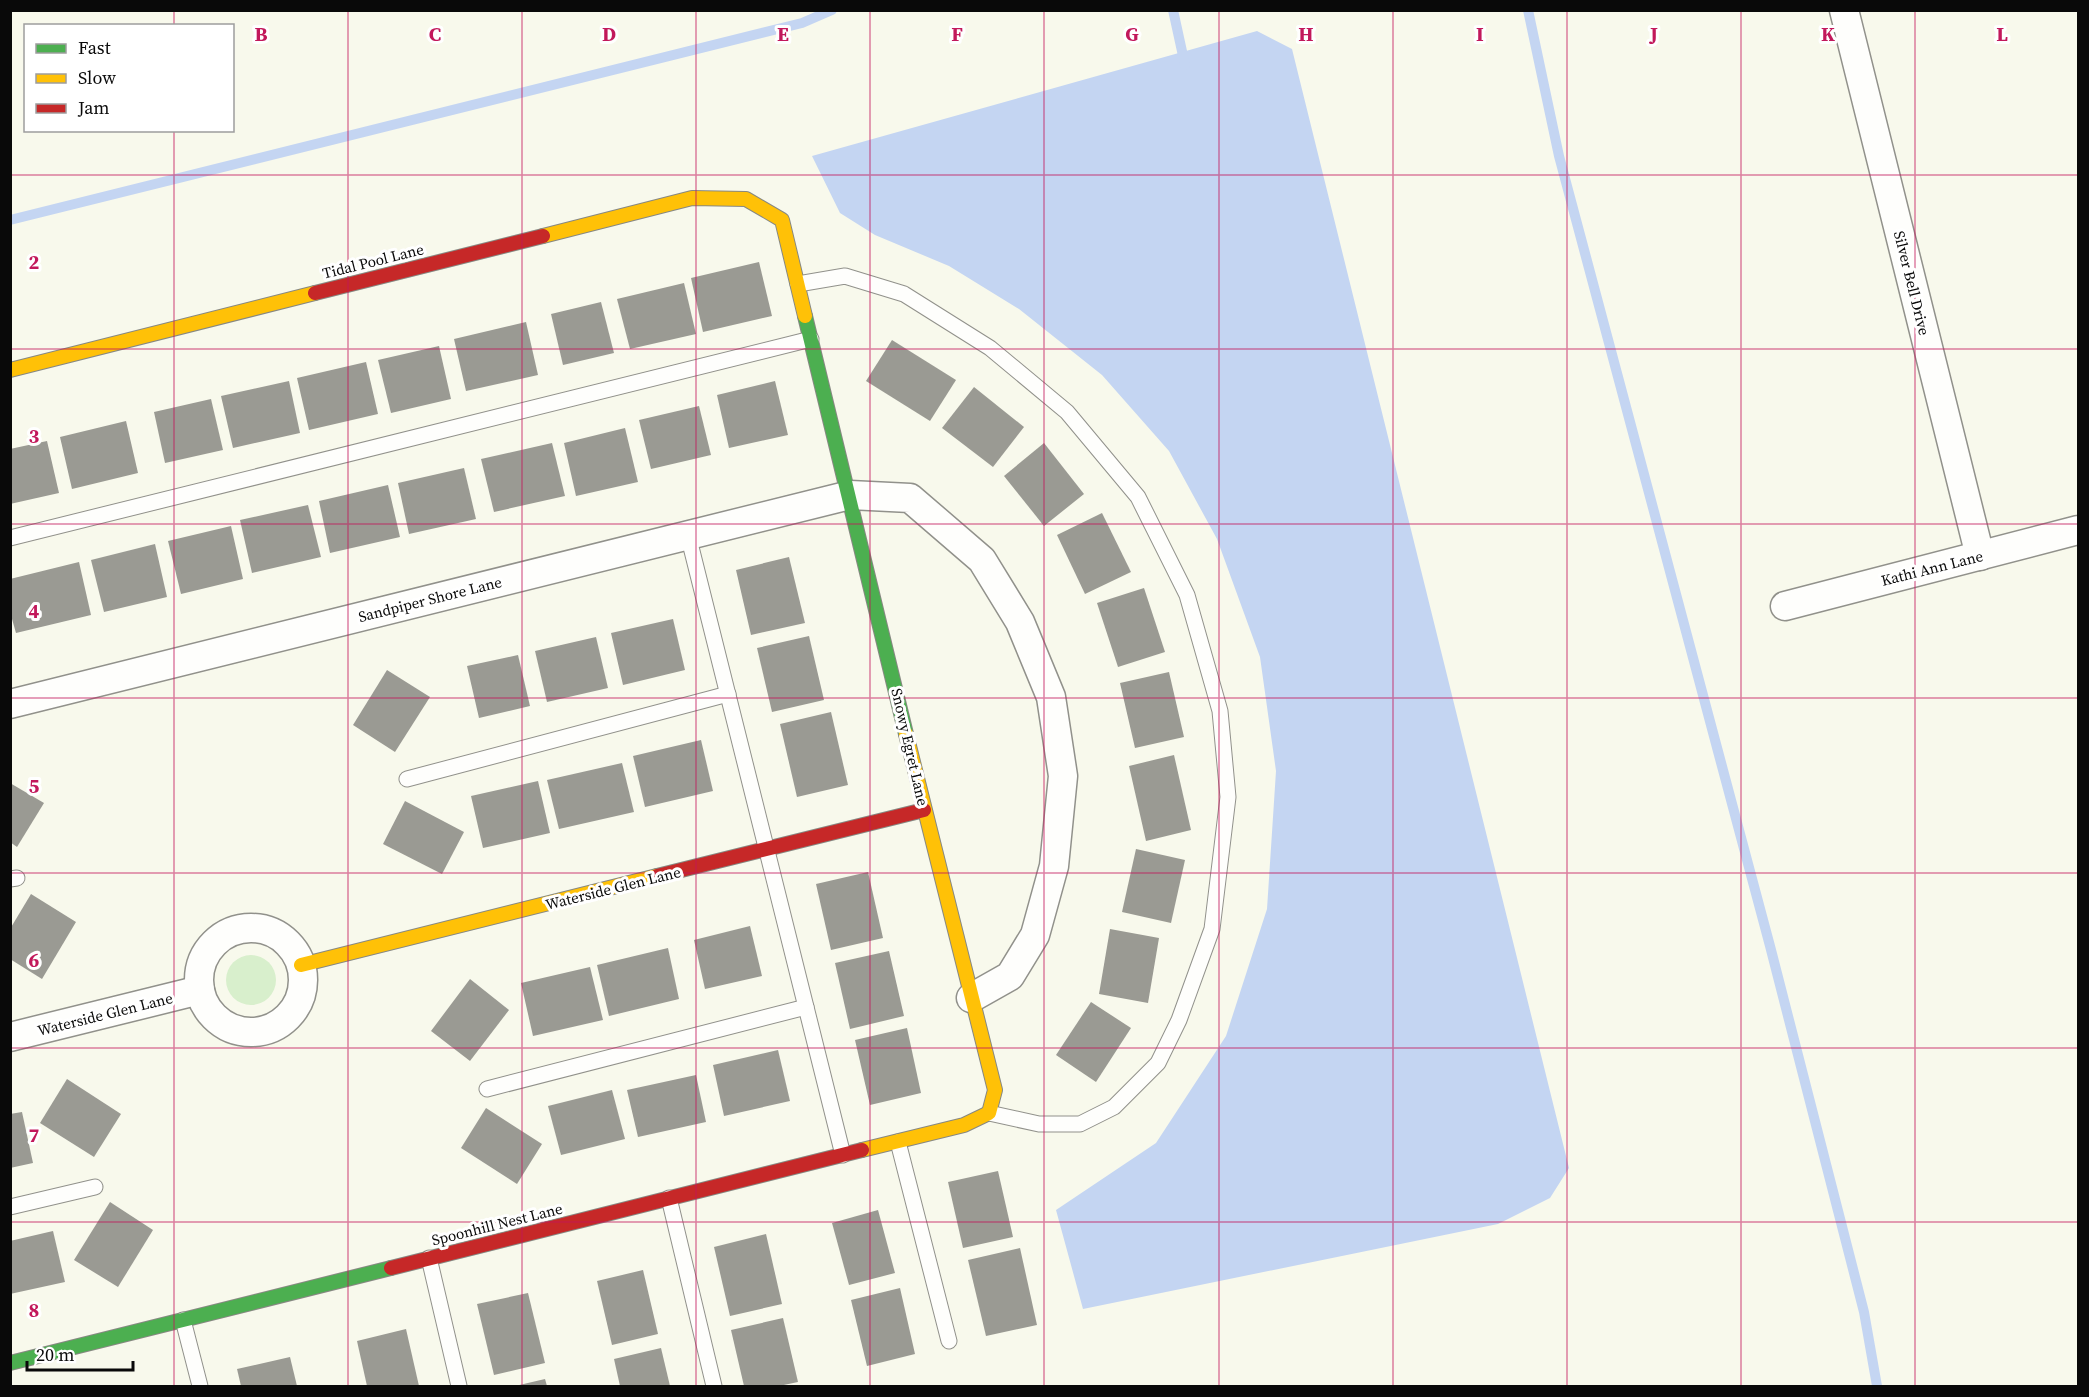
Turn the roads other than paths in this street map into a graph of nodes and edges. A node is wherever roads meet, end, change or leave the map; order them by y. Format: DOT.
graph roads {
  1 [pos="1844,10"];
  2 [pos="746,199"];
  3 [pos="798,284"];
  4 [pos="811,339"];
  5 [pos="10,370"];
  6 [pos="850,495"];
  7 [pos="2079,530"];
  8 [pos="688,535"];
  9 [pos="10,538"];
  10 [pos="1980,556"];
  11 [pos="1785,606"];
  12 [pos="728,694"];
  13 [pos="10,704"];
  14 [pos="407,779"];
  15 [pos="924,810"];
  16 [pos="766,849"];
  17 [pos="301,965"];
  18 [pos="200,990"];
  19 [pos="971,998"];
  20 [pos="806,1007"];
  21 [pos="10,1037"];
  22 [pos="487,1089"];
  23 [pos="989,1113"];
  24 [pos="898,1142"];
  25 [pos="843,1155"];
  26 [pos="95,1187"];
  27 [pos="669,1198"];
  28 [pos="10,1207"];
  29 [pos="429,1258"];
  30 [pos="183,1320"];
  31 [pos="949,1341"];
  32 [pos="10,1363"];
  33 [pos="200,1386"];
  34 [pos="459,1386"];
  35 [pos="714,1386"];
  1 -- 10 [label="street, Silver Bell Drive"];
  2 -- 3 [label="street, Snowy Egret Lane"];
  2 -- 5 [label="street, Tidal Pool Lane"];
  3 -- 4 [label="street, Snowy Egret Lane"];
  3 -- 23 [label="lane"];
  4 -- 6 [label="street, Snowy Egret Lane"];
  4 -- 9 [label="lane"];
  6 -- 8 [label="street, Sandpiper Shore Lane"];
  6 -- 15 [label="street, Snowy Egret Lane"];
  6 -- 19 [label="street"];
  7 -- 10 [label="street, Kathi Ann Lane"];
  8 -- 12 [label="lane"];
  8 -- 13 [label="street, Sandpiper Shore Lane"];
  10 -- 11 [label="street, Kathi Ann Lane"];
  12 -- 14 [label="lane"];
  12 -- 16 [label="lane"];
  15 -- 16 [label="street, Waterside Glen Lane"];
  15 -- 19 [label="street, Snowy Egret Lane"];
  16 -- 17 [label="street, Waterside Glen Lane"];
  16 -- 20 [label="lane"];
  17 -- 18 [label="street"];
  17 -- 18 [label="street"];
  18 -- 21 [label="street, Waterside Glen Lane"];
  19 -- 23 [label="street, Snowy Egret Lane"];
  20 -- 22 [label="lane"];
  20 -- 25 [label="lane"];
  23 -- 24 [label="street, Spoonhill Nest Lane"];
  24 -- 25 [label="street, Spoonhill Nest Lane"];
  24 -- 31 [label="lane"];
  25 -- 27 [label="street, Spoonhill Nest Lane"];
  26 -- 28 [label="lane"];
  27 -- 29 [label="street, Spoonhill Nest Lane"];
  27 -- 35 [label="lane"];
  29 -- 30 [label="street, Spoonhill Nest Lane"];
  29 -- 34 [label="lane"];
  30 -- 32 [label="street, Spoonhill Nest Lane"];
  30 -- 33 [label="lane"];
}
